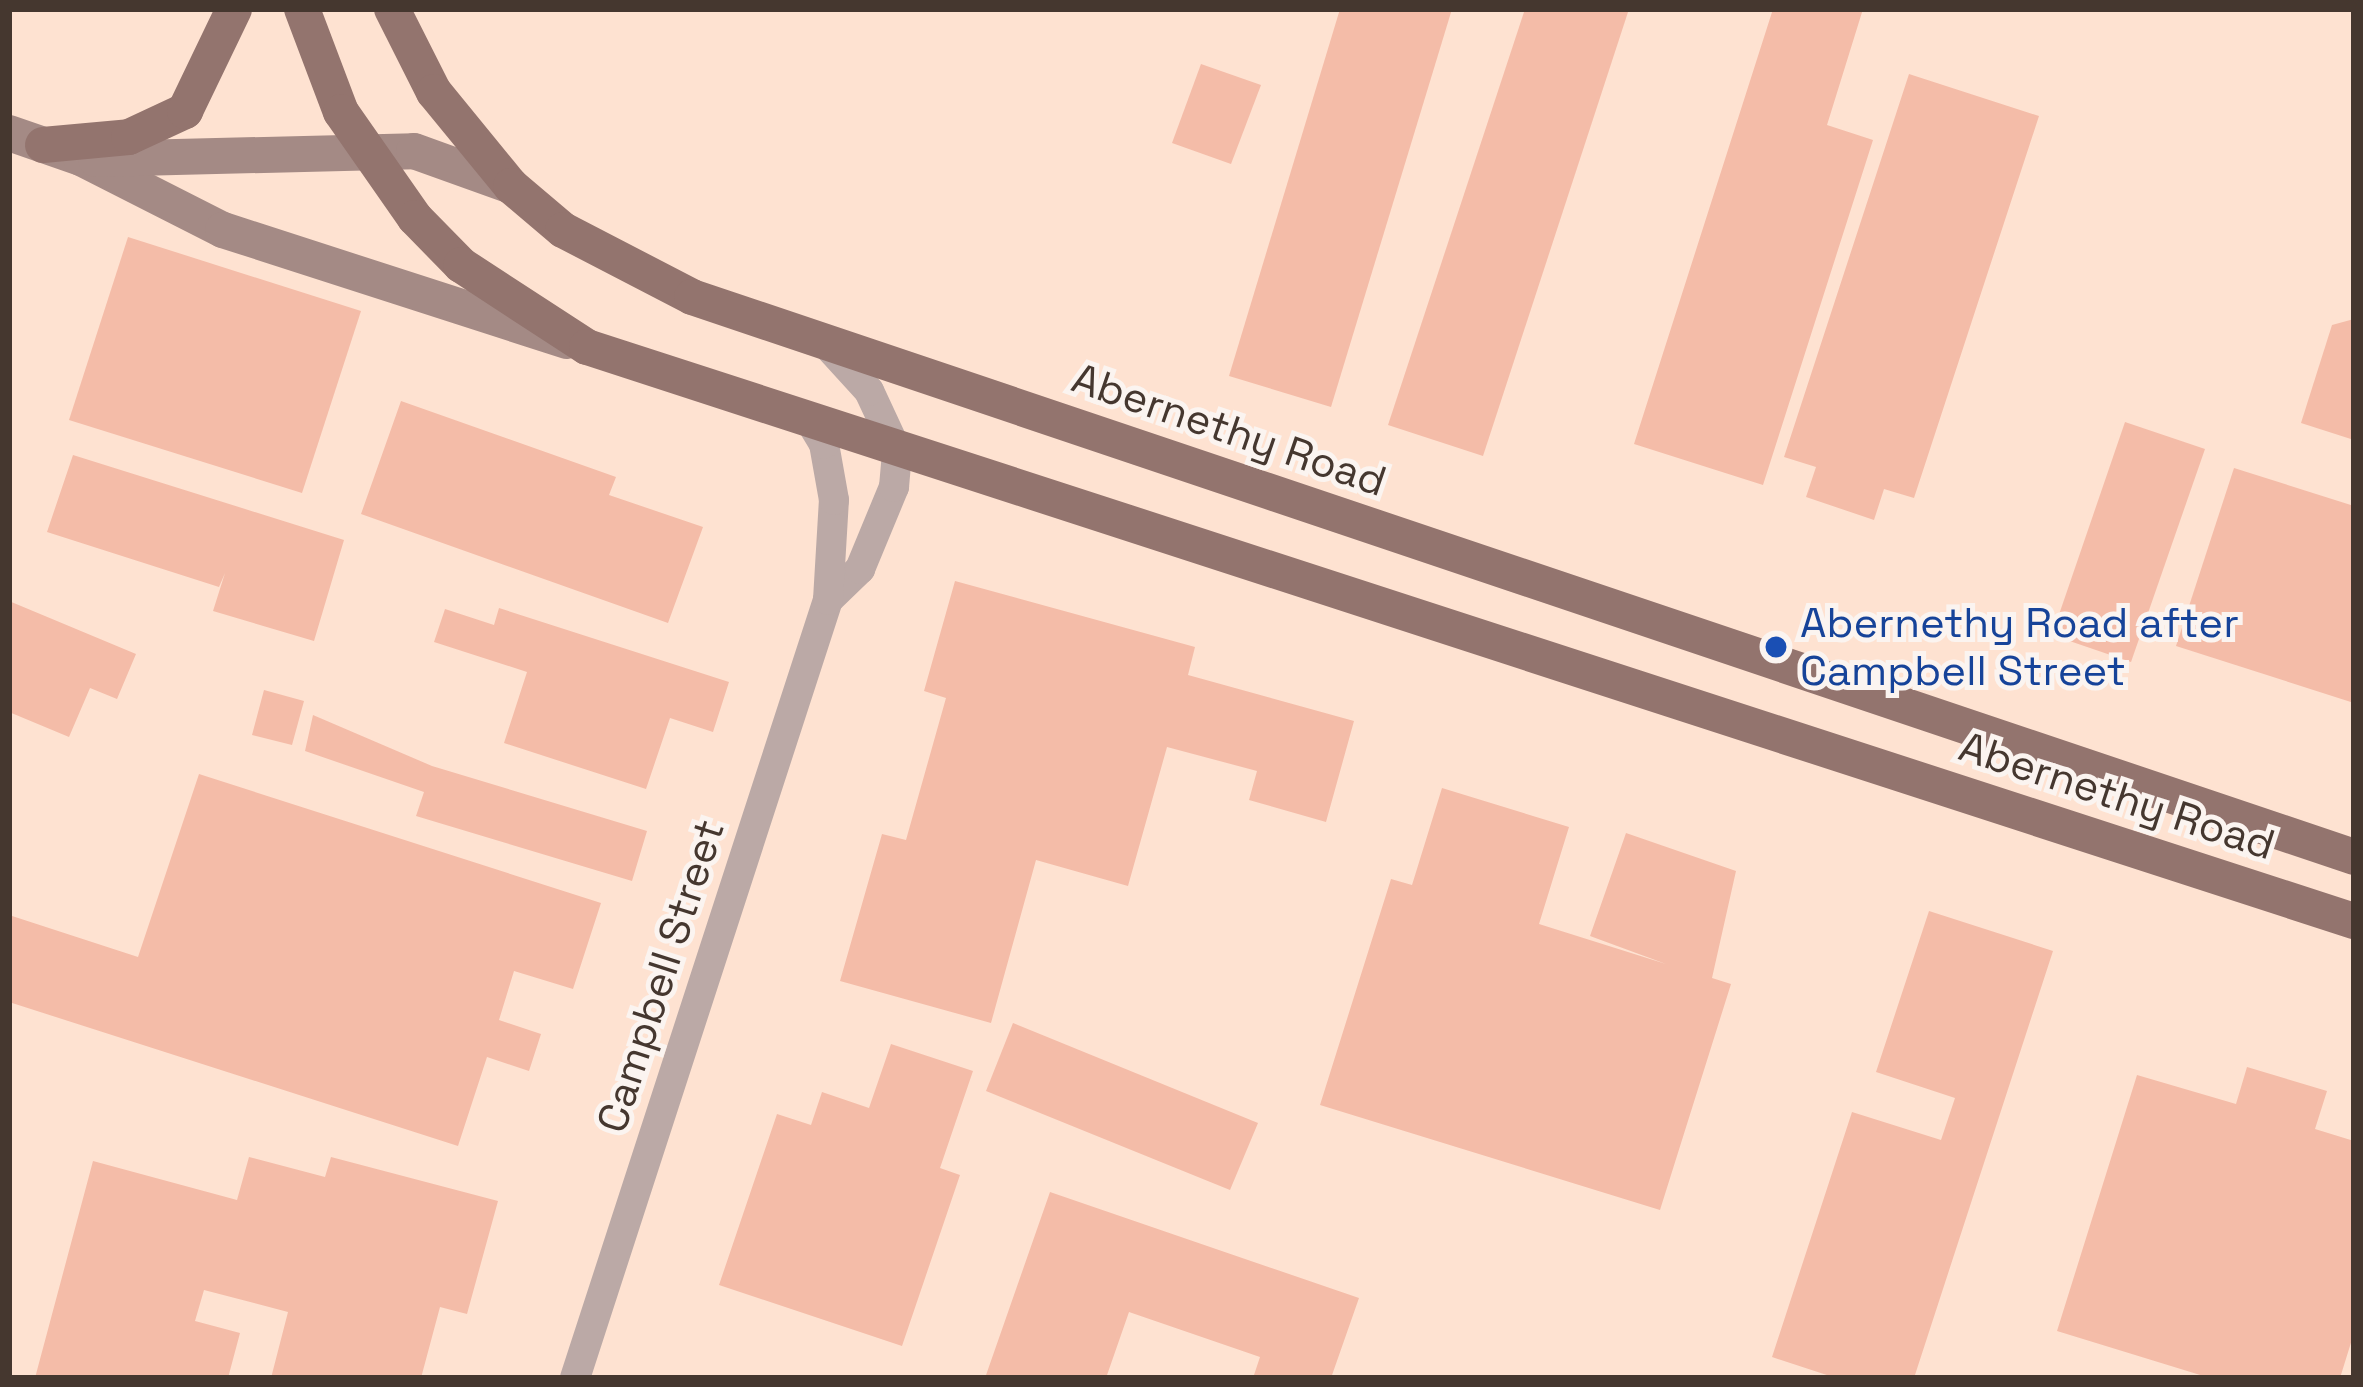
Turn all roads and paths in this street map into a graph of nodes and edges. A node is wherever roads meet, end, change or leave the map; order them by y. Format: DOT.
graph roads {
  1 [pos="234,9"];
  2 [pos="302,9"];
  3 [pos="392,9"];
  4 [pos="26,139"];
  5 [pos="364,150"];
  6 [pos="81,158"];
  7 [pos="511,186"];
  8 [pos="587,347"];
  9 [pos="829,347"];
  10 [pos="811,422"];
  11 [pos="898,451"];
  12 [pos="828,600"];
  13 [pos="2354,857"];
  14 [pos="2354,921"];
  15 [pos="575,1378"];
  1 -- 4 [label="main road"];
  2 -- 5 [label="main road"];
  3 -- 7 [label="main road"];
  4 -- 6 [label="street, Abernethy Road"];
  5 -- 6 [label="street, Abernethy Road"];
  5 -- 7 [label="street, Abernethy Road"];
  5 -- 8 [label="main road"];
  6 -- 8 [label="street, Abernethy Road"];
  7 -- 9 [label="main road, Abernethy Road"];
  8 -- 10 [label="main road, Abernethy Road"];
  9 -- 11 [label="street"];
  9 -- 13 [label="main road, Abernethy Road"];
  10 -- 11 [label="main road, Abernethy Road"];
  10 -- 12 [label="street, Campbell Street"];
  11 -- 12 [label="street, Campbell Street"];
  11 -- 14 [label="main road, Abernethy Road"];
  12 -- 15 [label="street, Campbell Street"];
}
